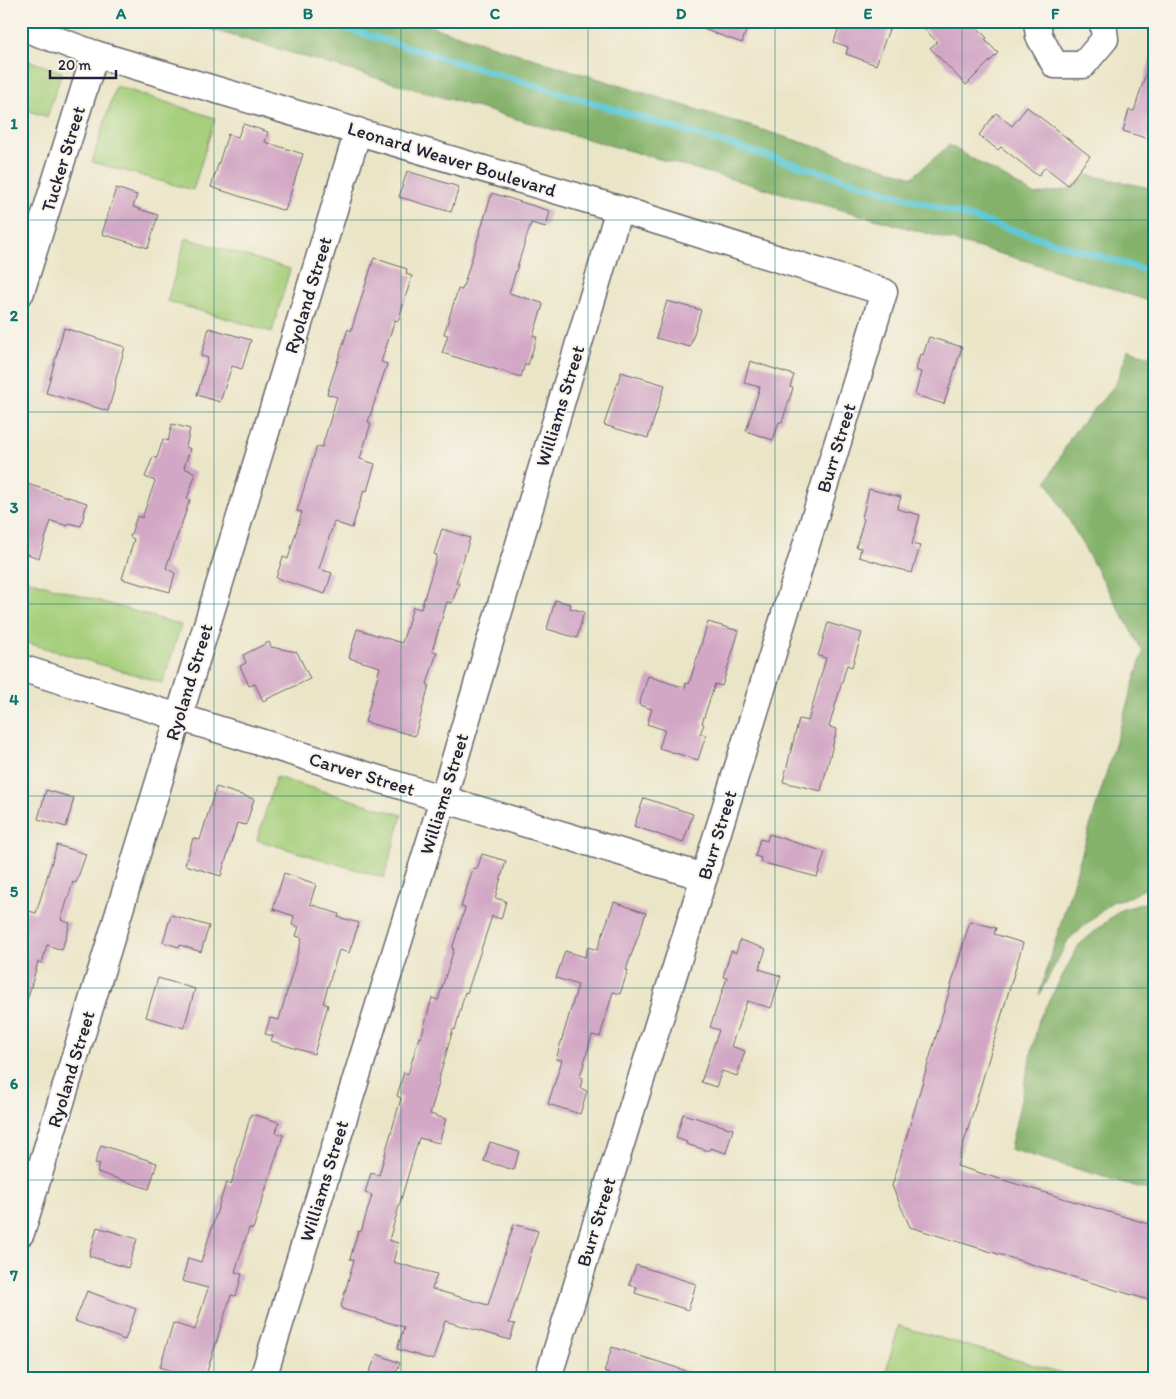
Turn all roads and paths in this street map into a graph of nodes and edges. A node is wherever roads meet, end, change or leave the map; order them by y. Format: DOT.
graph roads {
  1 [pos="1037,21"];
  2 [pos="1103,21"];
  3 [pos="21,27"];
  4 [pos="95,54"];
  5 [pos="358,131"];
  6 [pos="618,209"];
  7 [pos="21,292"];
  8 [pos="884,292"];
  9 [pos="21,668"];
  10 [pos="179,716"];
  11 [pos="443,799"];
  12 [pos="704,877"];
  13 [pos="21,1233"];
  14 [pos="264,1378"];
  15 [pos="548,1378"];
  1 -- 2 [label="street"];
  3 -- 4 [label="street, Leonard Weaver Boulevard"];
  4 -- 5 [label="street, Leonard Weaver Boulevard"];
  4 -- 7 [label="street, Tucker Street"];
  5 -- 6 [label="street, Leonard Weaver Boulevard"];
  5 -- 10 [label="street, Ryoland Street"];
  6 -- 8 [label="street, Leonard Weaver Boulevard"];
  6 -- 11 [label="street, Williams Street"];
  8 -- 12 [label="street, Burr Street"];
  9 -- 10 [label="street, Carver Street"];
  10 -- 11 [label="street, Carver Street"];
  10 -- 13 [label="street, Ryoland Street"];
  11 -- 12 [label="street, Carver Street"];
  11 -- 14 [label="street, Williams Street"];
  12 -- 15 [label="street, Burr Street"];
}
